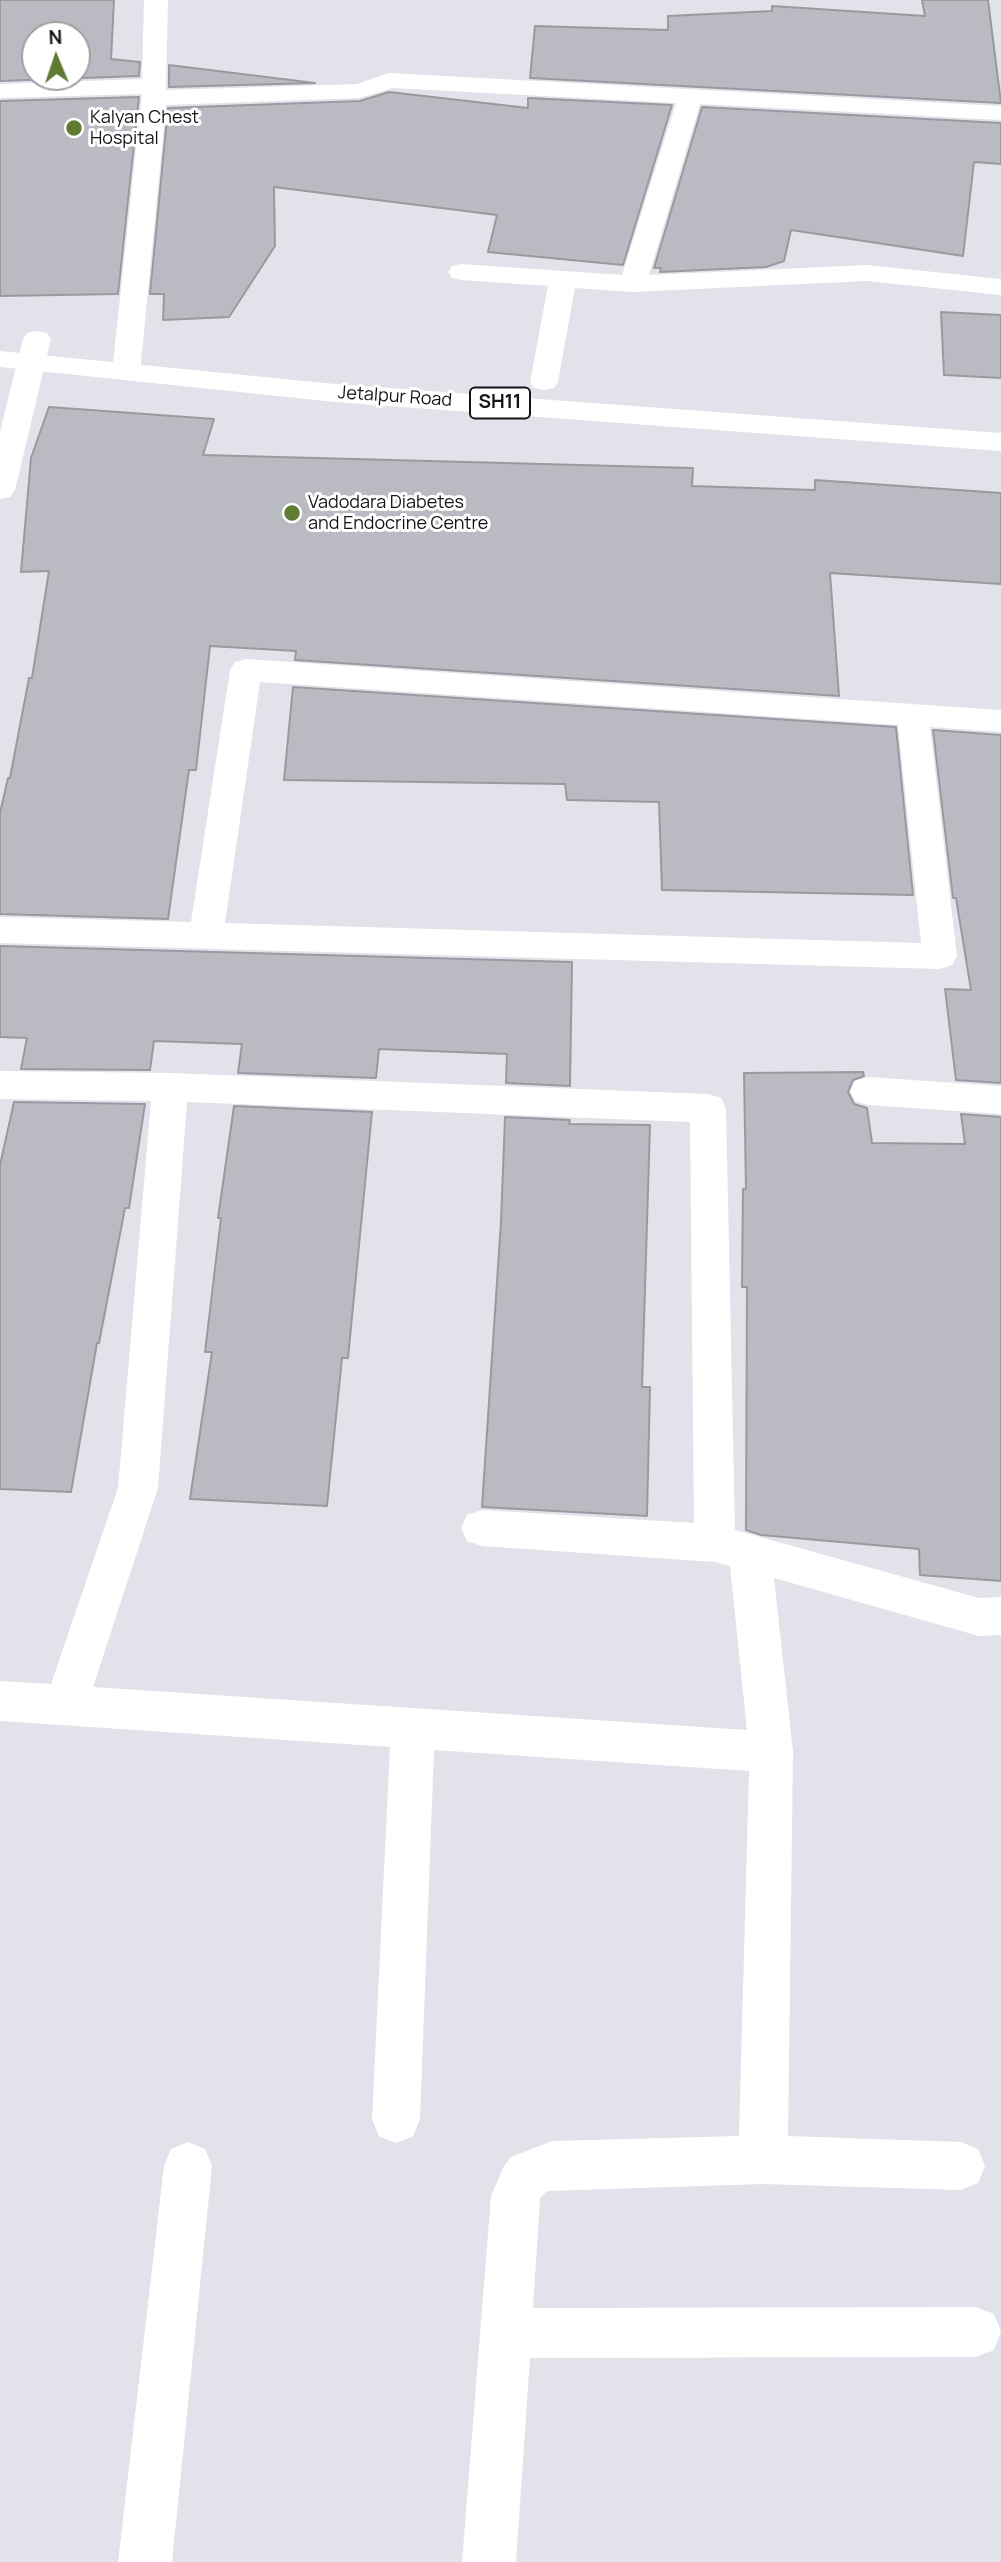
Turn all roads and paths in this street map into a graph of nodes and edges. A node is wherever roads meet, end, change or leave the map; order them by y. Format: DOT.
graph roads {
  1 [pos="156,0"];
  2 [pos="0,91"];
  3 [pos="154,92"];
  4 [pos="690,96"];
  5 [pos="1001,113"];
  6 [pos="461,272"];
  7 [pos="563,279"];
  8 [pos="633,284"];
  9 [pos="1001,287"];
  10 [pos="0,335"];
  11 [pos="34,351"];
  12 [pos="0,359"];
  13 [pos="127,361"];
  14 [pos="544,382"];
  15 [pos="1001,416"];
  16 [pos="1001,442"];
  17 [pos="0,490"];
  18 [pos="913,715"];
  19 [pos="1001,722"];
  20 [pos="0,930"];
  21 [pos="206,936"];
  22 [pos="0,1085"];
  23 [pos="170,1087"];
  24 [pos="868,1091"];
  25 [pos="1001,1100"];
  26 [pos="482,1528"];
  27 [pos="732,1548"];
  28 [pos="1001,1616"];
  29 [pos="0,1701"];
  30 [pos="65,1706"];
  31 [pos="413,1729"];
  32 [pos="771,1752"];
  33 [pos="396,2119"];
  34 [pos="764,2160"];
  35 [pos="188,2166"];
  36 [pos="961,2166"];
  37 [pos="976,2332"];
  38 [pos="508,2333"];
  39 [pos="145,2562"];
  40 [pos="489,2562"];
  1 -- 3 [label="street"];
  2 -- 3 [label="street"];
  3 -- 4 [label="street"];
  3 -- 13 [label="street"];
  4 -- 5 [label="street"];
  4 -- 8 [label="street"];
  6 -- 7 [label="street"];
  7 -- 8 [label="street"];
  7 -- 14 [label="street, SH11"];
  8 -- 9 [label="street"];
  10 -- 11 [label="street, Jetalpur Road / SH11"];
  11 -- 12 [label="street, Jetalpur Road / SH11"];
  11 -- 13 [label="street, Jetalpur Road / SH11"];
  11 -- 17 [label="street"];
  13 -- 14 [label="street, Jetalpur Road / SH11"];
  13 -- 16 [label="street, Jetalpur Road / SH11"];
  14 -- 15 [label="street, Jetalpur Road / SH11"];
  18 -- 19 [label="street"];
  18 -- 21 [label="street"];
  18 -- 21 [label="street"];
  20 -- 21 [label="street"];
  22 -- 23 [label="street"];
  23 -- 27 [label="street"];
  23 -- 30 [label="street"];
  24 -- 25 [label="street"];
  26 -- 27 [label="street"];
  27 -- 28 [label="street"];
  27 -- 32 [label="street"];
  29 -- 30 [label="street"];
  30 -- 31 [label="street"];
  31 -- 32 [label="street"];
  31 -- 33 [label="street"];
  32 -- 34 [label="street"];
  34 -- 36 [label="street"];
  34 -- 38 [label="street"];
  35 -- 39 [label="street"];
  37 -- 38 [label="street"];
  38 -- 40 [label="street"];
}
